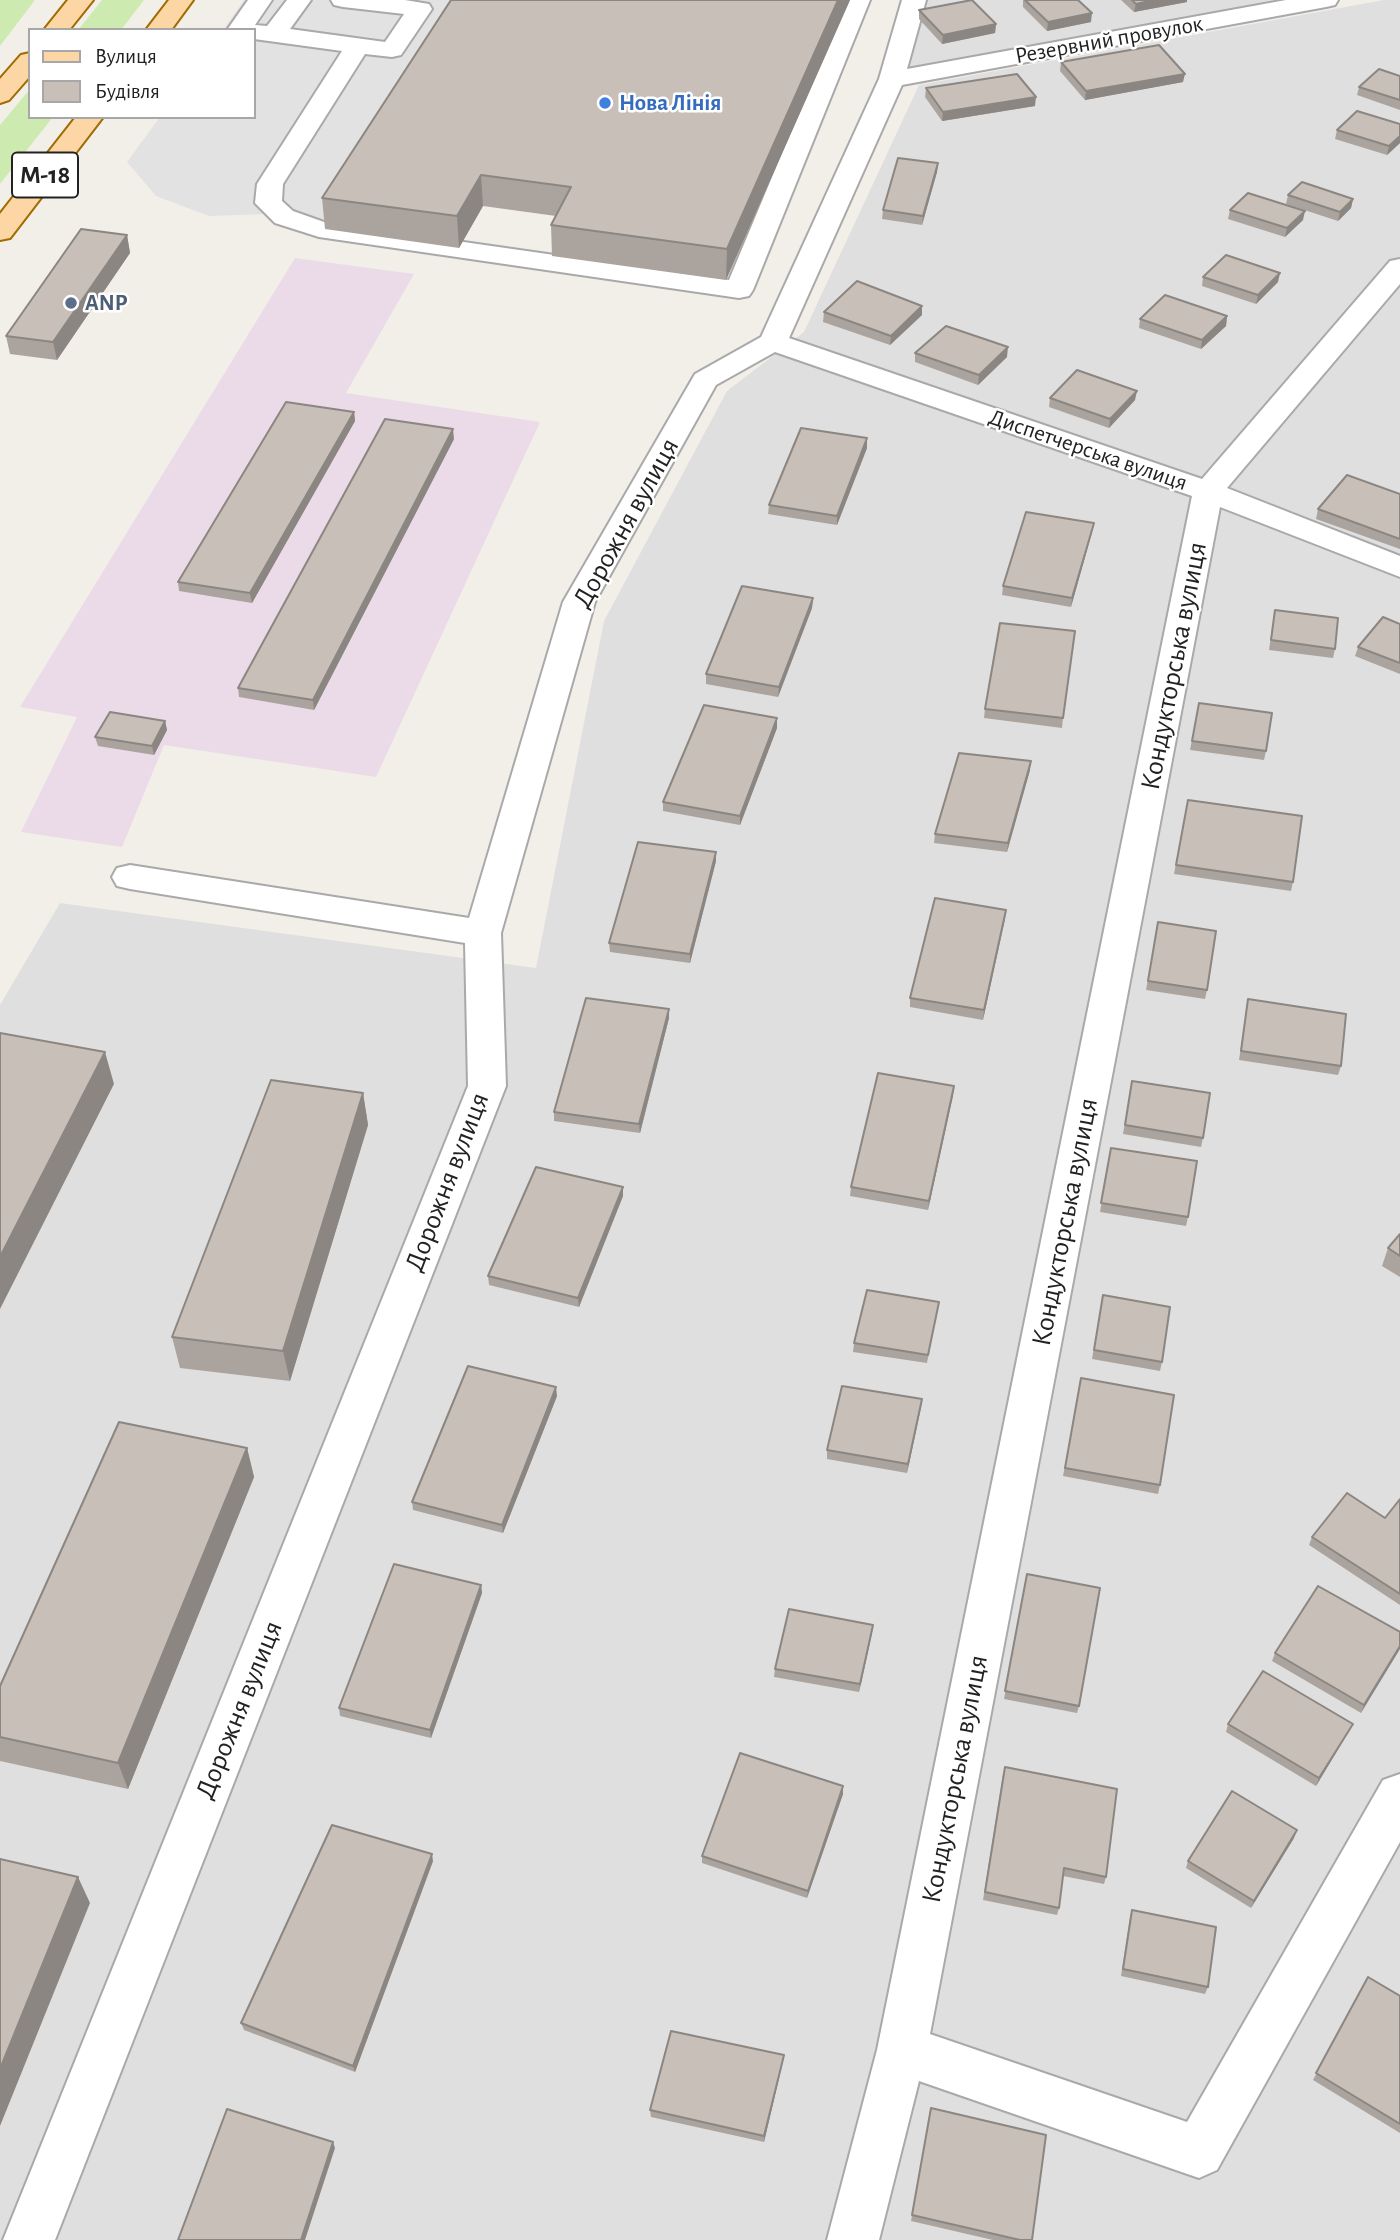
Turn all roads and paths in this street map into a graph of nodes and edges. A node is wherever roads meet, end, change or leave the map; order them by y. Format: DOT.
graph roads {
  1 [pos="81,0"];
  2 [pos="181,0"];
  3 [pos="260,0"];
  4 [pos="299,0"];
  5 [pos="343,0"];
  6 [pos="858,0"];
  7 [pos="914,0"];
  8 [pos="1326,0"];
  9 [pos="388,3"];
  10 [pos="58,28"];
  11 [pos="160,28"];
  12 [pos="240,28"];
  13 [pos="263,34"];
  14 [pos="358,46"];
  15 [pos="28,62"];
  16 [pos="892,79"];
  17 [pos="0,95"];
  18 [pos="88,119"];
  19 [pos="0,232"];
  20 [pos="1400,267"];
  21 [pos="773,342"];
  22 [pos="1208,491"];
  23 [pos="1400,567"];
  24 [pos="130,877"];
  25 [pos="483,933"];
  26 [pos="1400,1796"];
  27 [pos="902,2050"];
  28 [pos="29,2240"];
  29 [pos="853,2240"];
  1 -- 10 [label="main road"];
  2 -- 11 [label="main road"];
  3 -- 12 [label="street"];
  4 -- 13 [label="street"];
  5 -- 9 [label="street"];
  6 -- 14 [label="street"];
  7 -- 16 [label="street"];
  8 -- 16 [label="street, Резервний провулок"];
  9 -- 14 [label="street"];
  13 -- 14 [label="street"];
  15 -- 17 [label="main road"];
  16 -- 21 [label="street"];
  18 -- 19 [label="main road, М-18"];
  20 -- 22 [label="street, Кондукторська вулиця"];
  21 -- 22 [label="street, Диспетчерська вулиця"];
  21 -- 25 [label="street, Дорожня вулиця"];
  22 -- 23 [label="street, Диспетчерська вулиця"];
  22 -- 27 [label="street, Кондукторська вулиця"];
  24 -- 25 [label="street"];
  25 -- 28 [label="street, Дорожня вулиця"];
  26 -- 27 [label="street"];
  27 -- 29 [label="street, Кондукторська вулиця"];
}
